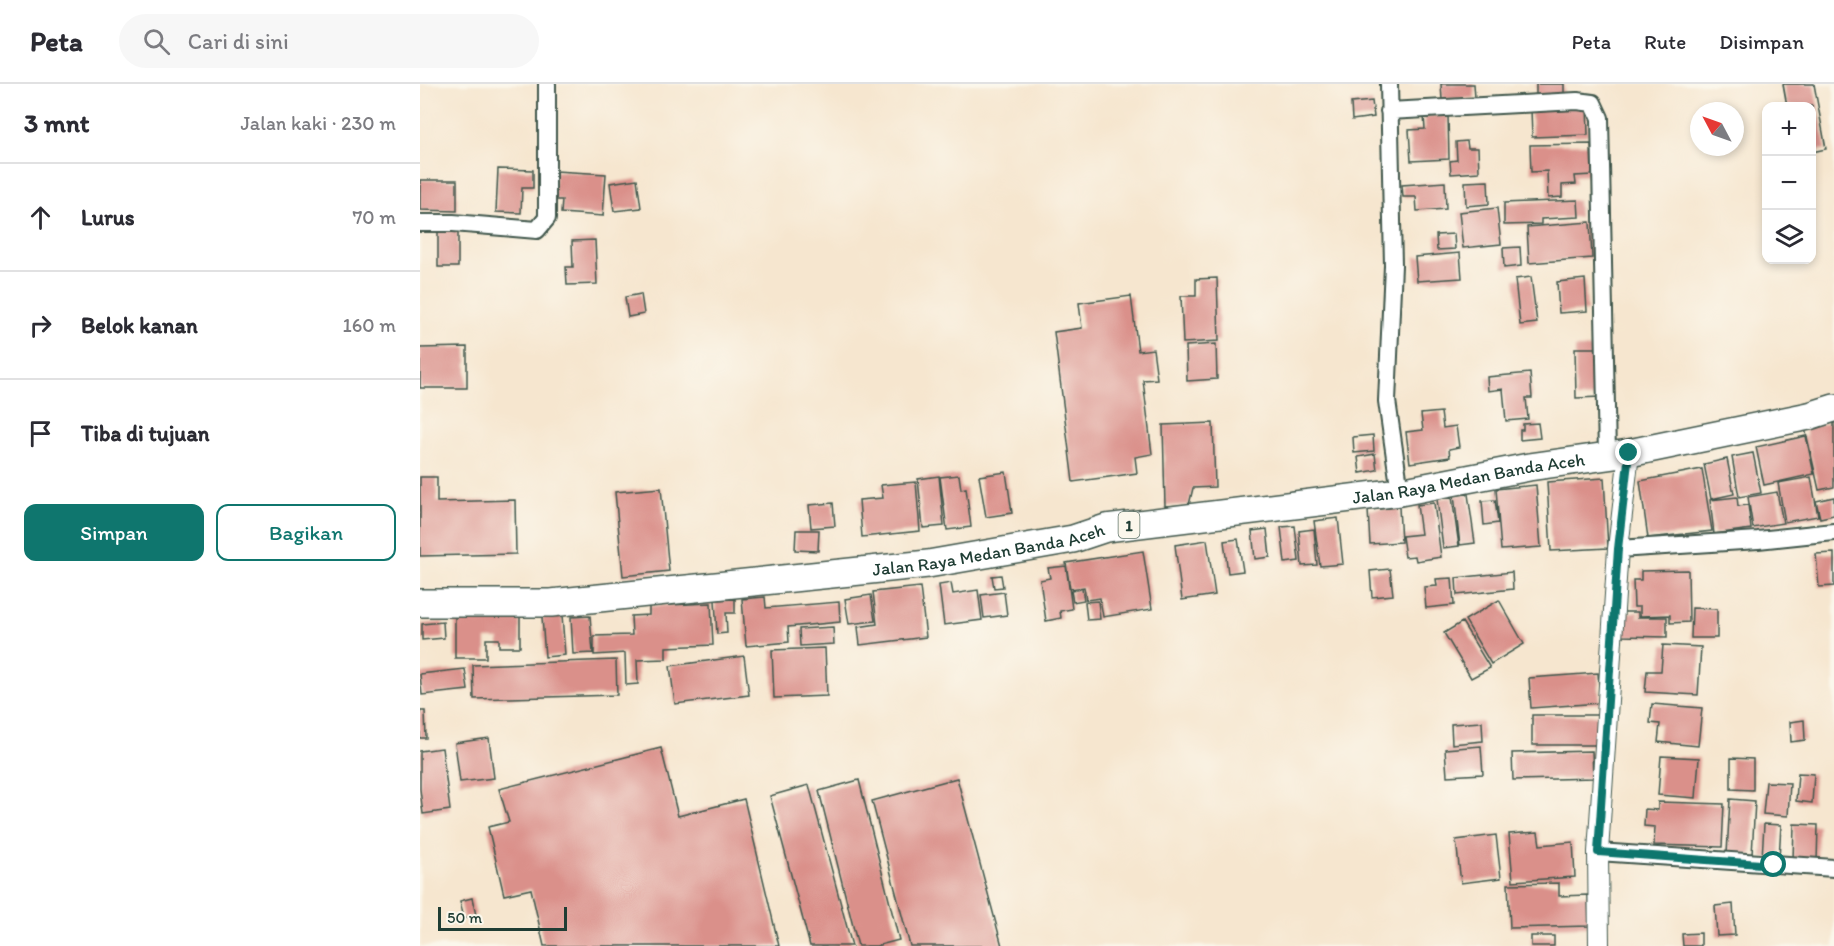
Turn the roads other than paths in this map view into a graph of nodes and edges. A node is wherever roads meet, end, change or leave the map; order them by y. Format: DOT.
graph roads {
  1 [pos="547,84"];
  2 [pos="1389,84"];
  3 [pos="1389,111"];
  4 [pos="420,223"];
  5 [pos="1834,408"];
  6 [pos="1618,454"];
  7 [pos="1400,492"];
  8 [pos="1834,532"];
  9 [pos="1618,549"];
  10 [pos="420,603"];
  11 [pos="1598,852"];
  12 [pos="1834,868"];
  13 [pos="1599,946"];
  1 -- 4 [label="street"];
  2 -- 3 [label="street"];
  3 -- 6 [label="street"];
  3 -- 7 [label="street"];
  5 -- 6 [label="highway, Jalan Raya Medan Banda Aceh / 1"];
  6 -- 7 [label="highway, Jalan Raya Medan Banda Aceh / 1"];
  6 -- 9 [label="street"];
  7 -- 10 [label="highway, Jalan Raya Medan Banda Aceh / 1"];
  8 -- 9 [label="street"];
  9 -- 11 [label="street"];
  11 -- 12 [label="street"];
  11 -- 13 [label="street"];
}
